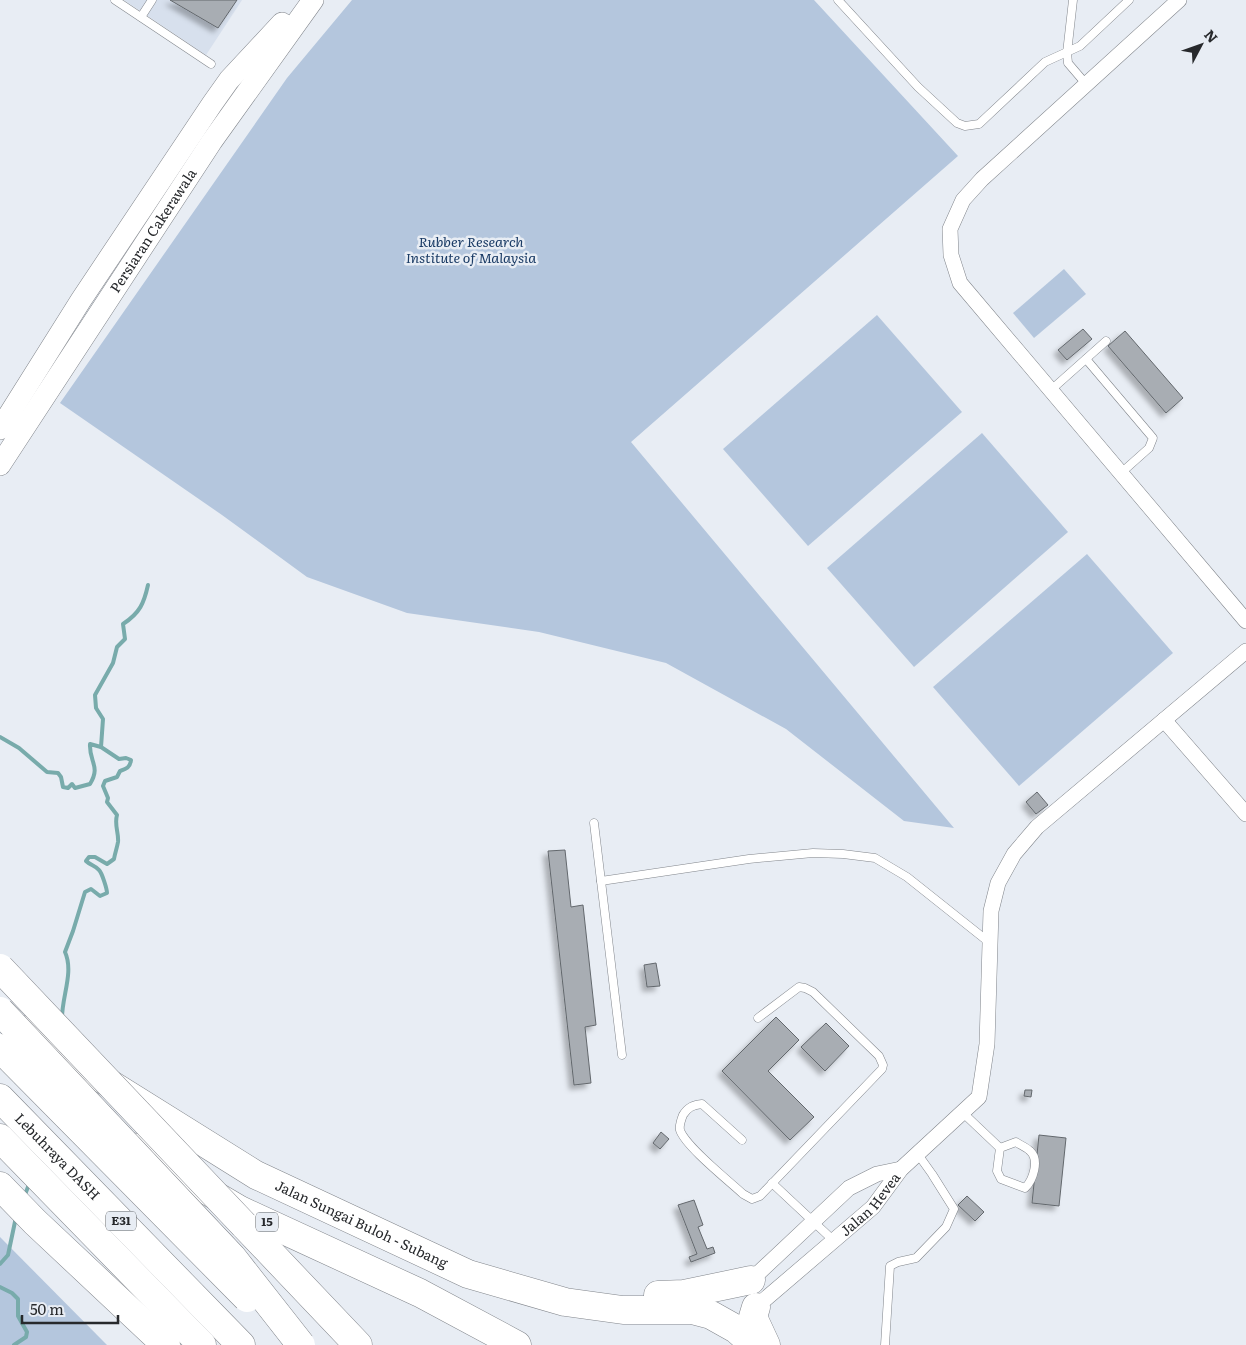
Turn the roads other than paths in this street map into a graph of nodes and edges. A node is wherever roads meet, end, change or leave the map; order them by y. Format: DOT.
graph roads {
  1 [pos="115,0"];
  2 [pos="152,0"];
  3 [pos="304,0"];
  4 [pos="313,0"];
  5 [pos="838,0"];
  6 [pos="1072,0"];
  7 [pos="1129,0"];
  8 [pos="1179,0"];
  9 [pos="141,17"];
  10 [pos="1067,53"];
  11 [pos="211,64"];
  12 [pos="1086,84"];
  13 [pos="1106,341"];
  14 [pos="1086,359"];
  15 [pos="1051,390"];
  16 [pos="7,421"];
  17 [pos="0,465"];
  18 [pos="1121,473"];
  19 [pos="1246,621"];
  20 [pos="1246,651"];
  21 [pos="1164,720"];
  22 [pos="1246,814"];
  23 [pos="594,823"];
  24 [pos="600,881"];
  25 [pos="990,943"];
  26 [pos="0,968"];
  27 [pos="0,1011"];
  28 [pos="0,1015"];
  29 [pos="758,1018"];
  30 [pos="0,1048"];
  31 [pos="622,1055"];
  32 [pos="0,1068"];
  33 [pos="0,1098"];
  34 [pos="962,1112"];
  35 [pos="0,1138"];
  36 [pos="742,1140"];
  37 [pos="1000,1148"];
  38 [pos="917,1153"];
  39 [pos="0,1164"];
  40 [pos="900,1168"];
  41 [pos="772,1183"];
  42 [pos="0,1186"];
  43 [pos="813,1221"];
  44 [pos="833,1240"];
  45 [pos="468,1274"];
  46 [pos="750,1280"];
  47 [pos="756,1306"];
  48 [pos="166,1345"];
  49 [pos="178,1345"];
  50 [pos="202,1345"];
  51 [pos="241,1345"];
  52 [pos="301,1345"];
  53 [pos="358,1345"];
  54 [pos="517,1345"];
  55 [pos="754,1345"];
  56 [pos="766,1345"];
  57 [pos="885,1345"];
  1 -- 9 [label="lane"];
  2 -- 9 [label="lane"];
  3 -- 16 [label="street, Persiaran Cakerawala"];
  4 -- 16 [label="street, Persiaran Cakerawala"];
  5 -- 10 [label="lane"];
  6 -- 10 [label="lane"];
  7 -- 10 [label="lane"];
  8 -- 12 [label="street"];
  9 -- 11 [label="lane"];
  10 -- 12 [label="lane"];
  12 -- 15 [label="street"];
  13 -- 14 [label="lane"];
  14 -- 15 [label="lane"];
  14 -- 18 [label="lane"];
  15 -- 18 [label="street"];
  16 -- 17 [label="street, Persiaran Cakerawala"];
  18 -- 19 [label="street"];
  20 -- 21 [label="street"];
  21 -- 22 [label="street"];
  21 -- 25 [label="street"];
  23 -- 24 [label="lane"];
  24 -- 25 [label="lane"];
  24 -- 31 [label="lane"];
  25 -- 34 [label="street, Jalan Hevea"];
  26 -- 53 [label="highway, bridge"];
  27 -- 52 [label="highway, bridge"];
  28 -- 45 [label="highway, Jalan Sungai Buloh - Subang"];
  29 -- 41 [label="lane"];
  30 -- 52 [label="highway, bridge"];
  32 -- 54 [label="highway, 15"];
  33 -- 51 [label="highway, Lebuhraya DASH / E31"];
  34 -- 37 [label="lane"];
  34 -- 38 [label="street, Jalan Hevea"];
  35 -- 50 [label="highway, Lebuhraya DASH / E31"];
  36 -- 41 [label="lane"];
  37 -- 37 [label="lane"];
  38 -- 40 [label="street, Jalan Hevea"];
  38 -- 57 [label="lane"];
  39 -- 49 [label="highway"];
  40 -- 43 [label="street"];
  40 -- 44 [label="street, Jalan Hevea"];
  41 -- 43 [label="lane"];
  42 -- 48 [label="highway"];
  43 -- 44 [label="lane"];
  43 -- 46 [label="street"];
  44 -- 47 [label="street, Jalan Hevea"];
  45 -- 46 [label="highway"];
  45 -- 55 [label="highway, Jalan Sungai Buloh - Subang"];
  47 -- 56 [label="highway"];
}
